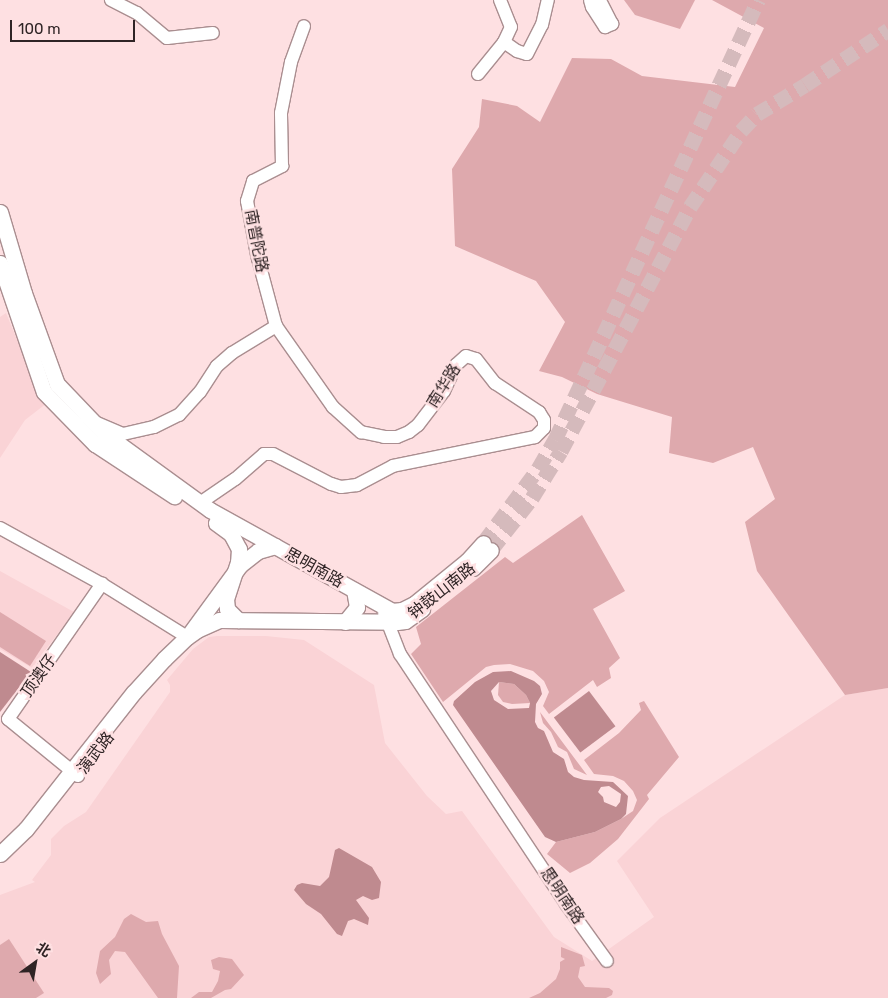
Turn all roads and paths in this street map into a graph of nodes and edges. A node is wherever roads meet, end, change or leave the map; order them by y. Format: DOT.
graph roads {
  1 [pos="111,0"];
  2 [pos="500,0"];
  3 [pos="548,0"];
  4 [pos="590,0"];
  5 [pos="600,0"];
  6 [pos="304,26"];
  7 [pos="214,33"];
  8 [pos="504,42"];
  9 [pos="478,74"];
  10 [pos="0,212"];
  11 [pos="0,263"];
  12 [pos="276,326"];
  13 [pos="92,421"];
  14 [pos="200,503"];
  15 [pos="0,528"];
  16 [pos="274,546"];
  17 [pos="232,575"];
  18 [pos="102,584"];
  19 [pos="354,590"];
  20 [pos="381,606"];
  21 [pos="238,620"];
  22 [pos="345,622"];
  23 [pos="388,623"];
  24 [pos="186,637"];
  25 [pos="75,774"];
  26 [pos="0,854"];
  27 [pos="0,865"];
  28 [pos="607,961"];
  1 -- 7 [label="street"];
  2 -- 8 [label="street"];
  3 -- 8 [label="street"];
  4 -- 5 [label="street"];
  6 -- 12 [label="street, 南普陀路"];
  8 -- 9 [label="street"];
  10 -- 13 [label="main road, 思明南路"];
  11 -- 17 [label="main road"];
  12 -- 13 [label="street"];
  12 -- 14 [label="street, 南华路"];
  13 -- 14 [label="main road, 思明南路"];
  14 -- 16 [label="main road, 思明南路"];
  15 -- 18 [label="street"];
  16 -- 17 [label="main road, 演武路"];
  16 -- 19 [label="main road, 思明南路"];
  17 -- 21 [label="main road"];
  17 -- 24 [label="main road, 演武路"];
  18 -- 24 [label="street"];
  18 -- 25 [label="street, 顶澳仔"];
  19 -- 20 [label="main road, 思明南路"];
  19 -- 22 [label="main road"];
  20 -- 23 [label="street, 思明南路"];
  20 -- 23 [label="main road, 钟鼓山南路"];
  21 -- 22 [label="main road, 钟鼓山南路"];
  21 -- 24 [label="main road, 钟鼓山南路"];
  22 -- 23 [label="main road, 钟鼓山南路"];
  23 -- 28 [label="street, 思明南路"];
  24 -- 25 [label="main road, 演武路"];
  25 -- 26 [label="main road, 演武路"];
  25 -- 27 [label="main road, 演武路"];
}
